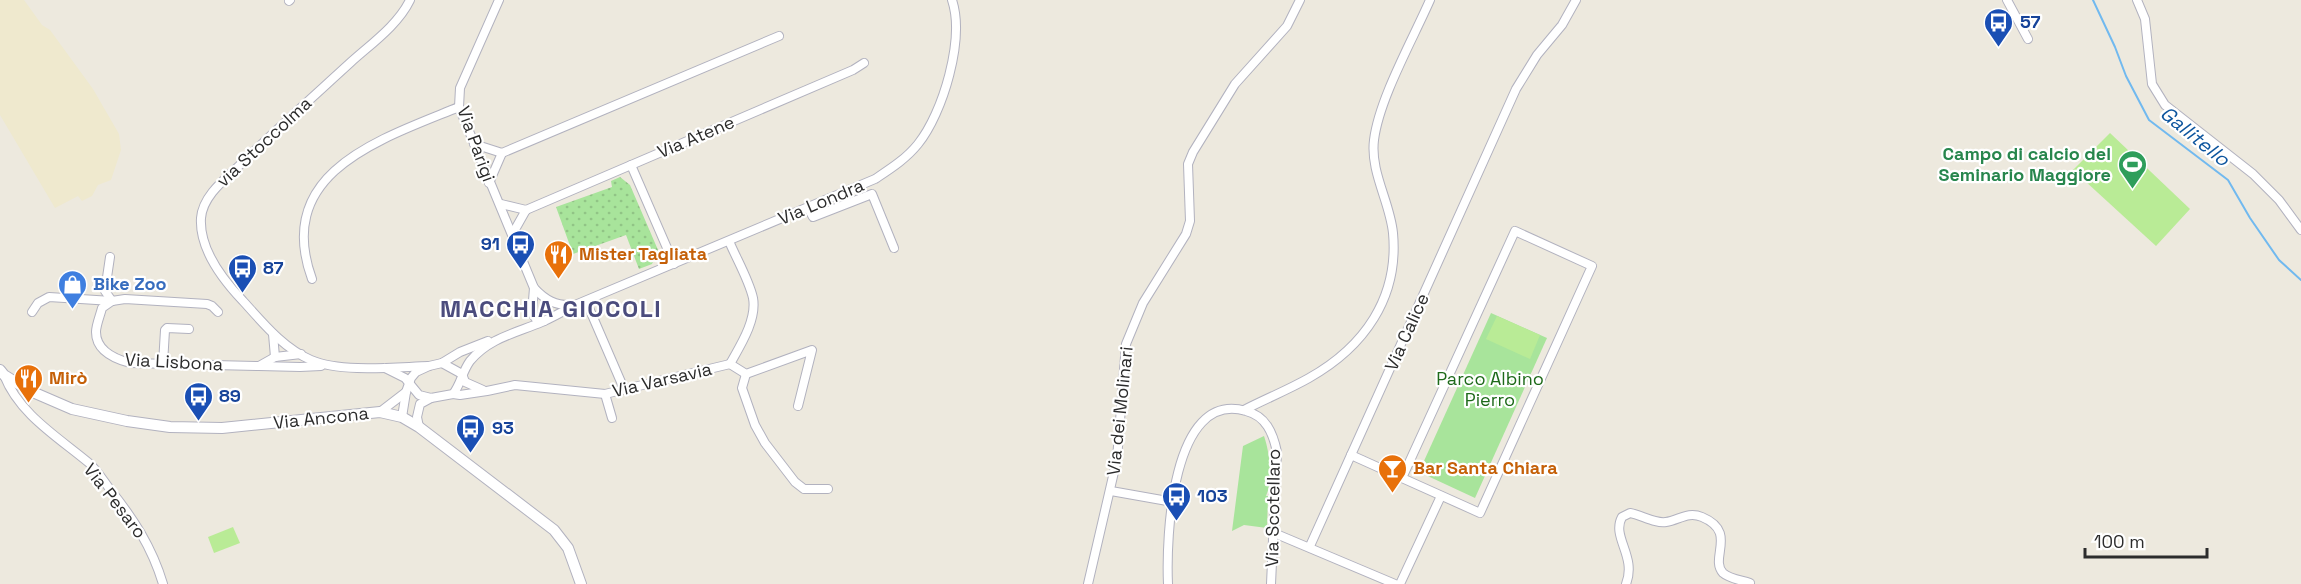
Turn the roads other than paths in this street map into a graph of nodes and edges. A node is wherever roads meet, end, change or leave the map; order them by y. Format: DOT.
graph roads {
  1 [pos="410,0"];
  2 [pos="499,0"];
  3 [pos="952,0"];
  4 [pos="1300,0"];
  5 [pos="1430,0"];
  6 [pos="1576,0"];
  7 [pos="2007,0"];
  8 [pos="2137,0"];
  9 [pos="779,36"];
  10 [pos="2028,39"];
  11 [pos="864,63"];
  12 [pos="459,106"];
  13 [pos="474,144"];
  14 [pos="502,153"];
  15 [pos="631,165"];
  16 [pos="489,183"];
  17 [pos="501,204"];
  18 [pos="808,208"];
  19 [pos="526,210"];
  20 [pos="2301,230"];
  21 [pos="513,233"];
  22 [pos="729,241"];
  23 [pos="894,248"];
  24 [pos="110,257"];
  25 [pos="674,264"];
  26 [pos="312,279"];
  27 [pos="534,288"];
  28 [pos="112,301"];
  29 [pos="585,301"];
  30 [pos="550,302"];
  31 [pos="575,305"];
  32 [pos="533,308"];
  33 [pos="32,312"];
  34 [pos="218,312"];
  35 [pos="544,321"];
  36 [pos="189,329"];
  37 [pos="520,330"];
  38 [pos="273,334"];
  39 [pos="497,338"];
  40 [pos="301,354"];
  41 [pos="274,357"];
  42 [pos="442,363"];
  43 [pos="163,364"];
  44 [pos="730,364"];
  45 [pos="329,365"];
  46 [pos="259,366"];
  47 [pos="429,366"];
  48 [pos="385,368"];
  49 [pos="2,372"];
  50 [pos="462,374"];
  51 [pos="746,374"];
  52 [pos="408,388"];
  53 [pos="624,389"];
  54 [pos="487,391"];
  55 [pos="453,394"];
  56 [pos="605,394"];
  57 [pos="431,398"];
  58 [pos="420,404"];
  59 [pos="798,406"];
  60 [pos="1244,410"];
  61 [pos="380,412"];
  62 [pos="402,417"];
  63 [pos="612,418"];
  64 [pos="419,427"];
  65 [pos="1351,455"];
  66 [pos="1402,478"];
  67 [pos="828,489"];
  68 [pos="1111,491"];
  69 [pos="1441,496"];
  70 [pos="1173,502"];
  71 [pos="1274,532"];
  72 [pos="1310,546"];
  73 [pos="1750,583"];
  74 [pos="163,584"];
  75 [pos="581,584"];
  76 [pos="1088,584"];
  77 [pos="1168,584"];
  78 [pos="1271,584"];
  79 [pos="1395,584"];
  80 [pos="1400,584"];
  81 [pos="1626,584"];
  1 -- 38 [label="street, via Stoccolma"];
  2 -- 12 [label="street, Via Parigi"];
  3 -- 18 [label="street, Via Londra"];
  4 -- 68 [label="street, Via dei Molinari"];
  5 -- 60 [label="street"];
  6 -- 65 [label="street, Via Calice"];
  7 -- 10 [label="street"];
  8 -- 20 [label="street"];
  9 -- 14 [label="street"];
  11 -- 15 [label="street, Via Atene"];
  12 -- 13 [label="street, Via Parigi"];
  12 -- 26 [label="street"];
  13 -- 14 [label="street"];
  13 -- 16 [label="street, Via Parigi"];
  14 -- 16 [label="street"];
  15 -- 19 [label="street, Via Atene"];
  15 -- 25 [label="street"];
  16 -- 17 [label="street, Via Parigi"];
  17 -- 19 [label="street"];
  17 -- 21 [label="street, Via Parigi"];
  18 -- 22 [label="street, Via Londra"];
  18 -- 23 [label="street"];
  19 -- 21 [label="street"];
  21 -- 27 [label="street, Via Parigi"];
  22 -- 25 [label="street, Via Londra"];
  22 -- 44 [label="street"];
  24 -- 28 [label="street"];
  25 -- 29 [label="street, Via Londra"];
  27 -- 30 [label="street"];
  27 -- 32 [label="street"];
  28 -- 33 [label="street"];
  28 -- 34 [label="street"];
  28 -- 43 [label="street, Via Lisbona"];
  29 -- 31 [label="street, Via Londra"];
  29 -- 53 [label="street"];
  30 -- 31 [label="street"];
  30 -- 32 [label="street"];
  31 -- 35 [label="street, Via Londra"];
  32 -- 35 [label="street"];
  32 -- 37 [label="street"];
  35 -- 37 [label="street"];
  36 -- 43 [label="street"];
  37 -- 39 [label="street"];
  38 -- 40 [label="street"];
  38 -- 41 [label="street"];
  39 -- 42 [label="street"];
  39 -- 50 [label="street"];
  40 -- 41 [label="street"];
  40 -- 45 [label="street"];
  41 -- 46 [label="street"];
  42 -- 47 [label="street"];
  42 -- 50 [label="street"];
  43 -- 46 [label="street, Via Lisbona"];
  44 -- 51 [label="street"];
  44 -- 53 [label="street, Via Varsavia"];
  45 -- 46 [label="street, Via Lisbona"];
  45 -- 48 [label="street"];
  47 -- 48 [label="street"];
  47 -- 52 [label="street"];
  48 -- 52 [label="street"];
  49 -- 61 [label="street, Via Ancona"];
  49 -- 74 [label="street, Via Pesaro"];
  50 -- 54 [label="street"];
  50 -- 55 [label="street"];
  51 -- 59 [label="street"];
  51 -- 67 [label="street"];
  52 -- 57 [label="street"];
  52 -- 61 [label="street"];
  52 -- 62 [label="street"];
  53 -- 56 [label="street, Via Varsavia"];
  54 -- 55 [label="street"];
  54 -- 56 [label="street, Via Varsavia"];
  55 -- 57 [label="street"];
  56 -- 63 [label="street"];
  57 -- 58 [label="street"];
  58 -- 62 [label="street"];
  58 -- 64 [label="street"];
  60 -- 70 [label="street"];
  60 -- 71 [label="street, Via Scotellaro"];
  61 -- 62 [label="street, Via Ancona"];
  62 -- 64 [label="street, Via Ancona"];
  64 -- 75 [label="street, Via Ancona"];
  65 -- 66 [label="street"];
  65 -- 72 [label="street, Via Calice"];
  66 -- 69 [label="street"];
  66 -- 69 [label="street"];
  68 -- 70 [label="street"];
  68 -- 76 [label="street, Via dei Molinari"];
  69 -- 80 [label="street"];
  70 -- 77 [label="street"];
  71 -- 72 [label="street"];
  71 -- 78 [label="street, Via Scotellaro"];
  72 -- 79 [label="street"];
  73 -- 81 [label="street"];
}
